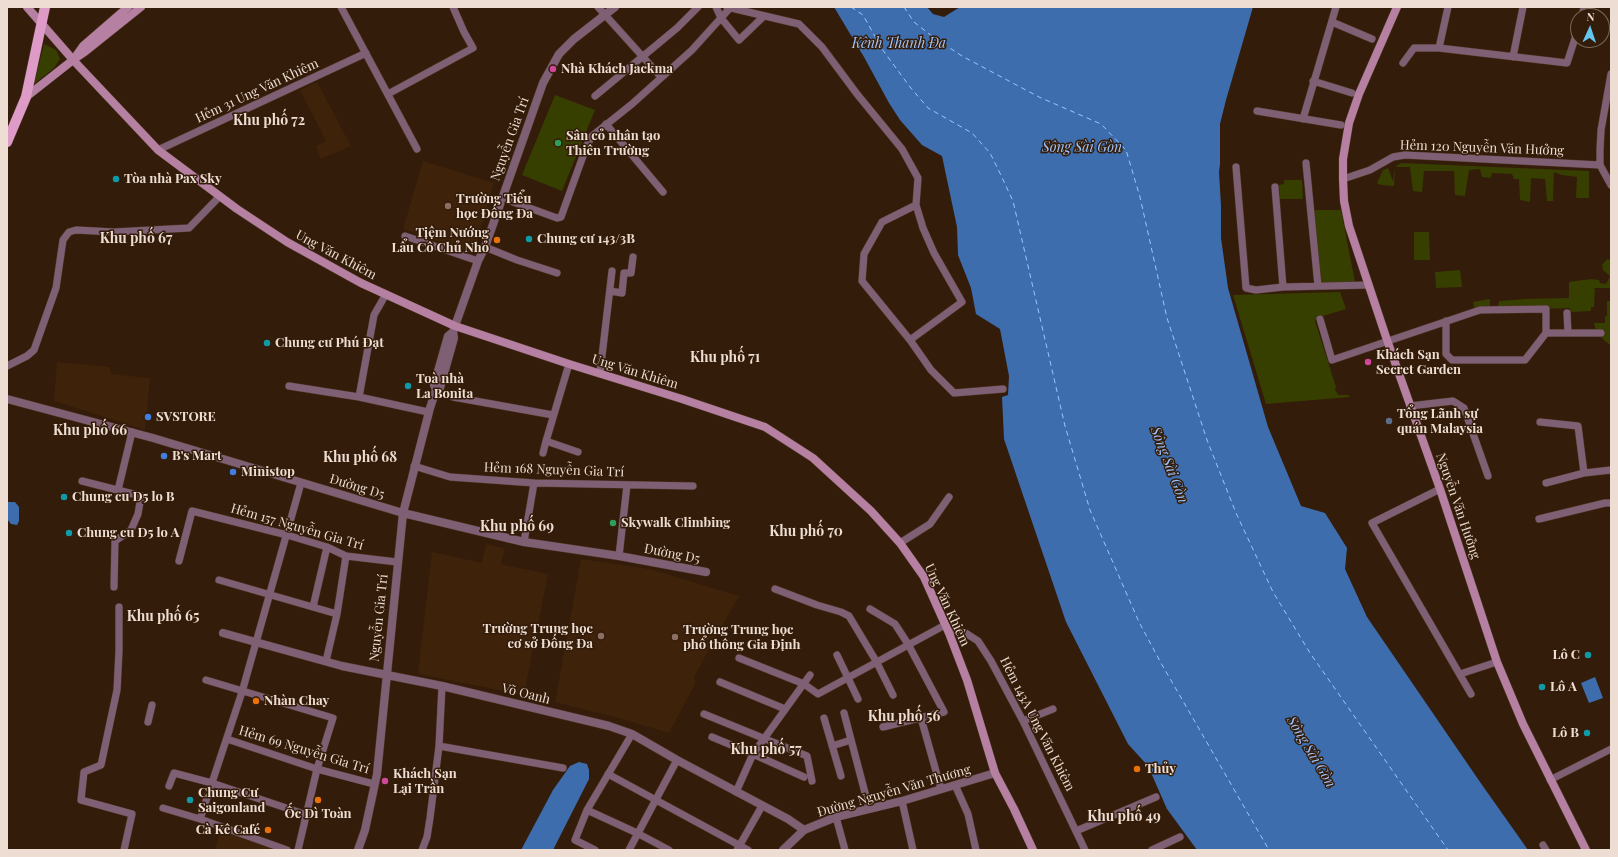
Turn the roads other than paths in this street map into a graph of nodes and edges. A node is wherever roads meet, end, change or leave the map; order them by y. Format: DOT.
graph roads {
  1 [pos="27,7"];
  2 [pos="45,7"];
  3 [pos="128,7"];
  4 [pos="141,7"];
  5 [pos="341,7"];
  6 [pos="453,7"];
  7 [pos="598,7"];
  8 [pos="615,7"];
  9 [pos="698,7"];
  10 [pos="716,7"];
  11 [pos="729,7"];
  12 [pos="1336,7"];
  13 [pos="1397,7"];
  14 [pos="1448,7"];
  15 [pos="1523,7"];
  16 [pos="605,16"];
  17 [pos="764,16"];
  18 [pos="721,18"];
  19 [pos="1332,22"];
  20 [pos="42,24"];
  21 [pos="1372,39"];
  22 [pos="1439,48"];
  23 [pos="1572,48"];
  24 [pos="366,53"];
  25 [pos="642,57"];
  26 [pos="1513,57"];
  27 [pos="73,60"];
  28 [pos="1403,63"];
  29 [pos="1611,74"];
  30 [pos="661,77"];
  31 [pos="1313,81"];
  32 [pos="1352,93"];
  33 [pos="388,94"];
  34 [pos="595,96"];
  35 [pos="26,98"];
  36 [pos="1257,110"];
  37 [pos="1303,119"];
  38 [pos="606,124"];
  39 [pos="1345,124"];
  40 [pos="7,142"];
  41 [pos="417,149"];
  42 [pos="158,150"];
  43 [pos="1306,163"];
  44 [pos="1600,165"];
  45 [pos="1236,166"];
  46 [pos="1343,179"];
  47 [pos="1611,185"];
  48 [pos="1274,187"];
  49 [pos="663,192"];
  50 [pos="220,196"];
  51 [pos="502,198"];
  52 [pos="916,205"];
  53 [pos="405,236"];
  54 [pos="485,247"];
  55 [pos="633,257"];
  56 [pos="478,261"];
  57 [pos="612,271"];
  58 [pos="557,273"];
  59 [pos="1369,285"];
  60 [pos="1318,286"];
  61 [pos="1283,287"];
  62 [pos="610,291"];
  63 [pos="386,294"];
  64 [pos="1567,313"];
  65 [pos="1320,319"];
  66 [pos="1446,321"];
  67 [pos="454,329"];
  68 [pos="1546,333"];
  69 [pos="1568,333"];
  70 [pos="1601,333"];
  71 [pos="910,340"];
  72 [pos="1387,340"];
  73 [pos="569,364"];
  74 [pos="7,366"];
  75 [pos="600,373"];
  76 [pos="289,386"];
  77 [pos="1003,389"];
  78 [pos="359,397"];
  79 [pos="453,397"];
  80 [pos="7,398"];
  81 [pos="1410,406"];
  82 [pos="428,412"];
  83 [pos="553,415"];
  84 [pos="1540,422"];
  85 [pos="132,432"];
  86 [pos="546,441"];
  87 [pos="578,452"];
  88 [pos="543,453"];
  89 [pos="414,466"];
  90 [pos="1611,470"];
  91 [pos="1584,473"];
  92 [pos="1488,476"];
  93 [pos="82,480"];
  94 [pos="301,483"];
  95 [pos="534,483"];
  96 [pos="1546,483"];
  97 [pos="627,485"];
  98 [pos="693,486"];
  99 [pos="1440,489"];
  100 [pos="118,490"];
  101 [pos="950,497"];
  102 [pos="1611,503"];
  103 [pos="403,513"];
  104 [pos="1539,519"];
  105 [pos="287,535"];
  106 [pos="524,542"];
  107 [pos="900,543"];
  108 [pos="327,547"];
  109 [pos="346,556"];
  110 [pos="619,556"];
  111 [pos="179,561"];
  112 [pos="397,562"];
  113 [pos="706,572"];
  114 [pos="219,580"];
  115 [pos="114,587"];
  116 [pos="775,589"];
  117 [pos="270,595"];
  118 [pos="119,607"];
  119 [pos="313,607"];
  120 [pos="870,609"];
  121 [pos="337,614"];
  122 [pos="945,625"];
  123 [pos="223,633"];
  124 [pos="949,633"];
  125 [pos="257,642"];
  126 [pos="908,644"];
  127 [pos="837,655"];
  128 [pos="739,658"];
  129 [pos="326,661"];
  130 [pos="876,661"];
  131 [pos="1497,662"];
  132 [pos="1460,674"];
  133 [pos="386,675"];
  134 [pos="810,675"];
  135 [pos="847,677"];
  136 [pos="206,680"];
  137 [pos="720,682"];
  138 [pos="804,684"];
  139 [pos="442,686"];
  140 [pos="242,692"];
  141 [pos="1471,694"];
  142 [pos="893,695"];
  143 [pos="858,699"];
  144 [pos="152,705"];
  145 [pos="785,709"];
  146 [pos="1053,709"];
  147 [pos="844,713"];
  148 [pos="704,714"];
  149 [pos="824,718"];
  150 [pos="921,718"];
  151 [pos="1023,721"];
  152 [pos="148,722"];
  153 [pos="883,727"];
  154 [pos="632,734"];
  155 [pos="764,737"];
  156 [pos="712,738"];
  157 [pos="227,739"];
  158 [pos="851,740"];
  159 [pos="439,746"];
  160 [pos="832,746"];
  161 [pos="1611,749"];
  162 [pos="753,754"];
  163 [pos="677,760"];
  164 [pos="563,768"];
  165 [pos="317,769"];
  166 [pos="995,773"];
  167 [pos="608,774"];
  168 [pos="841,776"];
  169 [pos="804,777"];
  170 [pos="1550,780"];
  171 [pos="812,781"];
  172 [pos="212,783"];
  173 [pos="374,784"];
  174 [pos="169,786"];
  175 [pos="955,786"];
  176 [pos="941,789"];
  177 [pos="736,792"];
  178 [pos="1156,797"];
  179 [pos="656,800"];
  180 [pos="902,801"];
  181 [pos="762,806"];
  182 [pos="163,808"];
  183 [pos="869,808"];
  184 [pos="587,810"];
  185 [pos="307,815"];
  186 [pos="836,817"];
  187 [pos="200,819"];
  188 [pos="804,830"];
  189 [pos="1076,831"];
  190 [pos="637,833"];
  191 [pos="1180,837"];
  192 [pos="738,848"];
  193 [pos="124,850"];
  194 [pos="287,850"];
  195 [pos="298,850"];
  196 [pos="358,850"];
  197 [pos="422,850"];
  198 [pos="595,850"];
  199 [pos="629,850"];
  200 [pos="669,850"];
  201 [pos="748,850"];
  202 [pos="783,850"];
  203 [pos="846,850"];
  204 [pos="913,850"];
  205 [pos="976,850"];
  206 [pos="1033,850"];
  207 [pos="1085,850"];
  208 [pos="1152,850"];
  209 [pos="1586,850"];
  1 -- 20 [label="main road, Ung Văn Khiêm"];
  2 -- 20 [label="main road"];
  3 -- 27 [label="main road"];
  4 -- 27 [label="main road"];
  5 -- 24 [label="street"];
  6 -- 33 [label="street"];
  7 -- 16 [label="street"];
  8 -- 16 [label="street, Nguyễn Gia Trí"];
  9 -- 25 [label="street"];
  10 -- 18 [label="street"];
  11 -- 17 [label="street"];
  11 -- 18 [label="street"];
  12 -- 19 [label="street"];
  13 -- 39 [label="main road"];
  14 -- 22 [label="street"];
  15 -- 26 [label="street"];
  16 -- 25 [label="street"];
  16 -- 51 [label="street, Nguyễn Gia Trí"];
  17 -- 18 [label="street"];
  17 -- 52 [label="street"];
  18 -- 30 [label="street"];
  19 -- 21 [label="street"];
  19 -- 31 [label="street"];
  20 -- 27 [label="main road, Ung Văn Khiêm"];
  20 -- 35 [label="main road"];
  22 -- 26 [label="street"];
  22 -- 28 [label="street"];
  23 -- 26 [label="street"];
  24 -- 33 [label="street"];
  24 -- 42 [label="street, Hẻm 31 Ung Văn Khiêm"];
  25 -- 30 [label="street"];
  25 -- 34 [label="street"];
  27 -- 35 [label="main road"];
  27 -- 42 [label="main road, Ung Văn Khiêm"];
  29 -- 44 [label="street"];
  30 -- 38 [label="street"];
  31 -- 32 [label="street"];
  31 -- 37 [label="street"];
  33 -- 41 [label="street"];
  35 -- 40 [label="main road"];
  36 -- 37 [label="street"];
  37 -- 39 [label="street"];
  38 -- 49 [label="street"];
  38 -- 51 [label="street"];
  39 -- 46 [label="main road, Nguyễn Văn Hưởng"];
  42 -- 50 [label="main road, Ung Văn Khiêm"];
  43 -- 60 [label="street"];
  44 -- 46 [label="street, Hẻm 120 Nguyễn Văn Hưởng"];
  44 -- 47 [label="street"];
  45 -- 61 [label="street"];
  46 -- 59 [label="main road, Nguyễn Văn Hưởng"];
  48 -- 61 [label="street"];
  50 -- 63 [label="main road, Ung Văn Khiêm"];
  50 -- 74 [label="street"];
  51 -- 54 [label="street, Nguyễn Gia Trí"];
  52 -- 71 [label="street"];
  52 -- 71 [label="street"];
  53 -- 56 [label="street"];
  54 -- 56 [label="street, Nguyễn Gia Trí"];
  54 -- 58 [label="street"];
  55 -- 62 [label="street"];
  56 -- 67 [label="street, Nguyễn Gia Trí"];
  57 -- 62 [label="street"];
  59 -- 60 [label="street"];
  59 -- 72 [label="main road, Nguyễn Văn Hưởng"];
  60 -- 61 [label="street"];
  62 -- 75 [label="street"];
  63 -- 67 [label="main road, Ung Văn Khiêm"];
  63 -- 78 [label="street"];
  64 -- 69 [label="street"];
  65 -- 72 [label="street"];
  66 -- 68 [label="street"];
  66 -- 68 [label="street"];
  66 -- 72 [label="street"];
  67 -- 73 [label="main road, Ung Văn Khiêm"];
  67 -- 82 [label="street, Nguyễn Gia Trí"];
  68 -- 69 [label="street"];
  69 -- 70 [label="street"];
  71 -- 77 [label="street"];
  72 -- 81 [label="main road, Nguyễn Văn Hưởng"];
  73 -- 75 [label="main road, Ung Văn Khiêm"];
  73 -- 83 [label="street"];
  75 -- 107 [label="main road, Ung Văn Khiêm"];
  76 -- 78 [label="street"];
  78 -- 82 [label="street"];
  79 -- 83 [label="street"];
  80 -- 85 [label="street, Đường D5"];
  81 -- 92 [label="street"];
  81 -- 99 [label="main road, Nguyễn Văn Hưởng"];
  82 -- 89 [label="street, Nguyễn Gia Trí"];
  83 -- 86 [label="street"];
  84 -- 91 [label="street"];
  85 -- 94 [label="street, Đường D5"];
  85 -- 100 [label="street"];
  86 -- 87 [label="street"];
  86 -- 88 [label="street"];
  89 -- 95 [label="street, Hẻm 168 Nguyễn Gia Trí"];
  89 -- 103 [label="street, Nguyễn Gia Trí"];
  90 -- 91 [label="street"];
  91 -- 96 [label="street"];
  93 -- 100 [label="street"];
  94 -- 103 [label="street, Đường D5"];
  94 -- 105 [label="street"];
  95 -- 97 [label="street, Hẻm 168 Nguyễn Gia Trí"];
  95 -- 106 [label="street"];
  97 -- 98 [label="street, Hẻm 168 Nguyễn Gia Trí"];
  97 -- 110 [label="street"];
  99 -- 131 [label="main road, Nguyễn Văn Hưởng"];
  99 -- 132 [label="street"];
  100 -- 115 [label="street"];
  101 -- 107 [label="street"];
  102 -- 104 [label="street"];
  103 -- 106 [label="street, Đường D5"];
  103 -- 112 [label="street, Nguyễn Gia Trí"];
  105 -- 108 [label="street, Hẻm 157 Nguyễn Gia Trí"];
  105 -- 111 [label="street, Hẻm 157 Nguyễn Gia Trí"];
  105 -- 117 [label="street"];
  106 -- 110 [label="street, Đường D5"];
  107 -- 122 [label="main road, Ung Văn Khiêm"];
  108 -- 109 [label="street, Hẻm 157 Nguyễn Gia Trí"];
  108 -- 119 [label="street"];
  109 -- 112 [label="street, Hẻm 157 Nguyễn Gia Trí"];
  109 -- 121 [label="street"];
  110 -- 113 [label="street, Đường D5"];
  112 -- 133 [label="street, Nguyễn Gia Trí"];
  114 -- 117 [label="street"];
  116 -- 130 [label="street"];
  117 -- 119 [label="street"];
  117 -- 125 [label="street"];
  118 -- 193 [label="street"];
  119 -- 121 [label="street"];
  120 -- 126 [label="street"];
  121 -- 129 [label="street"];
  122 -- 124 [label="main road, Ung Văn Khiêm"];
  122 -- 126 [label="street"];
  123 -- 125 [label="street, Võ Oanh"];
  124 -- 151 [label="street, Hẻm 143A Ung Văn Khiêm"];
  124 -- 166 [label="main road, Ung Văn Khiêm"];
  125 -- 129 [label="street, Võ Oanh"];
  125 -- 140 [label="street"];
  126 -- 130 [label="street"];
  126 -- 150 [label="street"];
  127 -- 135 [label="street"];
  128 -- 138 [label="street"];
  129 -- 133 [label="street, Võ Oanh"];
  130 -- 135 [label="street"];
  130 -- 142 [label="street"];
  131 -- 132 [label="street"];
  131 -- 170 [label="main road, Nguyễn Văn Hưởng"];
  132 -- 141 [label="street"];
  133 -- 139 [label="street, Võ Oanh"];
  133 -- 173 [label="street, Nguyễn Gia Trí"];
  134 -- 138 [label="street"];
  135 -- 138 [label="street"];
  135 -- 143 [label="street"];
  136 -- 140 [label="street"];
  137 -- 145 [label="street"];
  138 -- 145 [label="street"];
  139 -- 154 [label="street, Võ Oanh"];
  139 -- 159 [label="street"];
  140 -- 157 [label="street"];
  140 -- 165 [label="street"];
  144 -- 152 [label="street"];
  145 -- 155 [label="street"];
  146 -- 151 [label="street"];
  147 -- 158 [label="street"];
  148 -- 155 [label="street"];
  149 -- 160 [label="street"];
  150 -- 153 [label="street"];
  150 -- 176 [label="street"];
  151 -- 189 [label="street, Hẻm 143A Ung Văn Khiêm"];
  154 -- 163 [label="street, Võ Oanh"];
  154 -- 167 [label="street"];
  155 -- 162 [label="street"];
  155 -- 171 [label="street"];
  156 -- 162 [label="street"];
  157 -- 165 [label="street, Hẻm 69 Nguyễn Gia Trí"];
  157 -- 172 [label="street"];
  158 -- 160 [label="street"];
  158 -- 183 [label="street"];
  159 -- 164 [label="street"];
  159 -- 197 [label="street"];
  160 -- 168 [label="street"];
  161 -- 170 [label="street"];
  162 -- 169 [label="street"];
  162 -- 177 [label="street"];
  163 -- 177 [label="street, Võ Oanh"];
  163 -- 179 [label="street"];
  165 -- 173 [label="street, Hẻm 69 Nguyễn Gia Trí"];
  165 -- 185 [label="street"];
  166 -- 175 [label="street, Đường Nguyễn Văn Thương"];
  166 -- 206 [label="main road, Ung Văn Khiêm"];
  167 -- 179 [label="street"];
  167 -- 184 [label="street"];
  170 -- 209 [label="main road, Nguyễn Văn Hưởng"];
  172 -- 174 [label="street"];
  172 -- 185 [label="street"];
  172 -- 187 [label="street"];
  173 -- 196 [label="street, Nguyễn Gia Trí"];
  175 -- 176 [label="street, Đường Nguyễn Văn Thương"];
  175 -- 205 [label="street"];
  176 -- 180 [label="street, Đường Nguyễn Văn Thương"];
  177 -- 181 [label="street, Võ Oanh"];
  178 -- 189 [label="street"];
  179 -- 190 [label="street"];
  179 -- 192 [label="street"];
  180 -- 183 [label="street, Đường Nguyễn Văn Thương"];
  180 -- 204 [label="street"];
  181 -- 188 [label="street, Võ Oanh"];
  181 -- 192 [label="street"];
  182 -- 187 [label="street"];
  183 -- 186 [label="street, Đường Nguyễn Văn Thương"];
  184 -- 190 [label="street"];
  184 -- 198 [label="street"];
  185 -- 195 [label="street"];
  186 -- 188 [label="street, Đường Nguyễn Văn Thương"];
  186 -- 203 [label="street"];
  187 -- 194 [label="street"];
  188 -- 202 [label="street, Đường Nguyễn Văn Thương"];
  189 -- 207 [label="street, Hẻm 143A Ung Văn Khiêm"];
  190 -- 199 [label="street"];
  190 -- 200 [label="street"];
  191 -- 208 [label="street"];
  192 -- 201 [label="street"];
}
